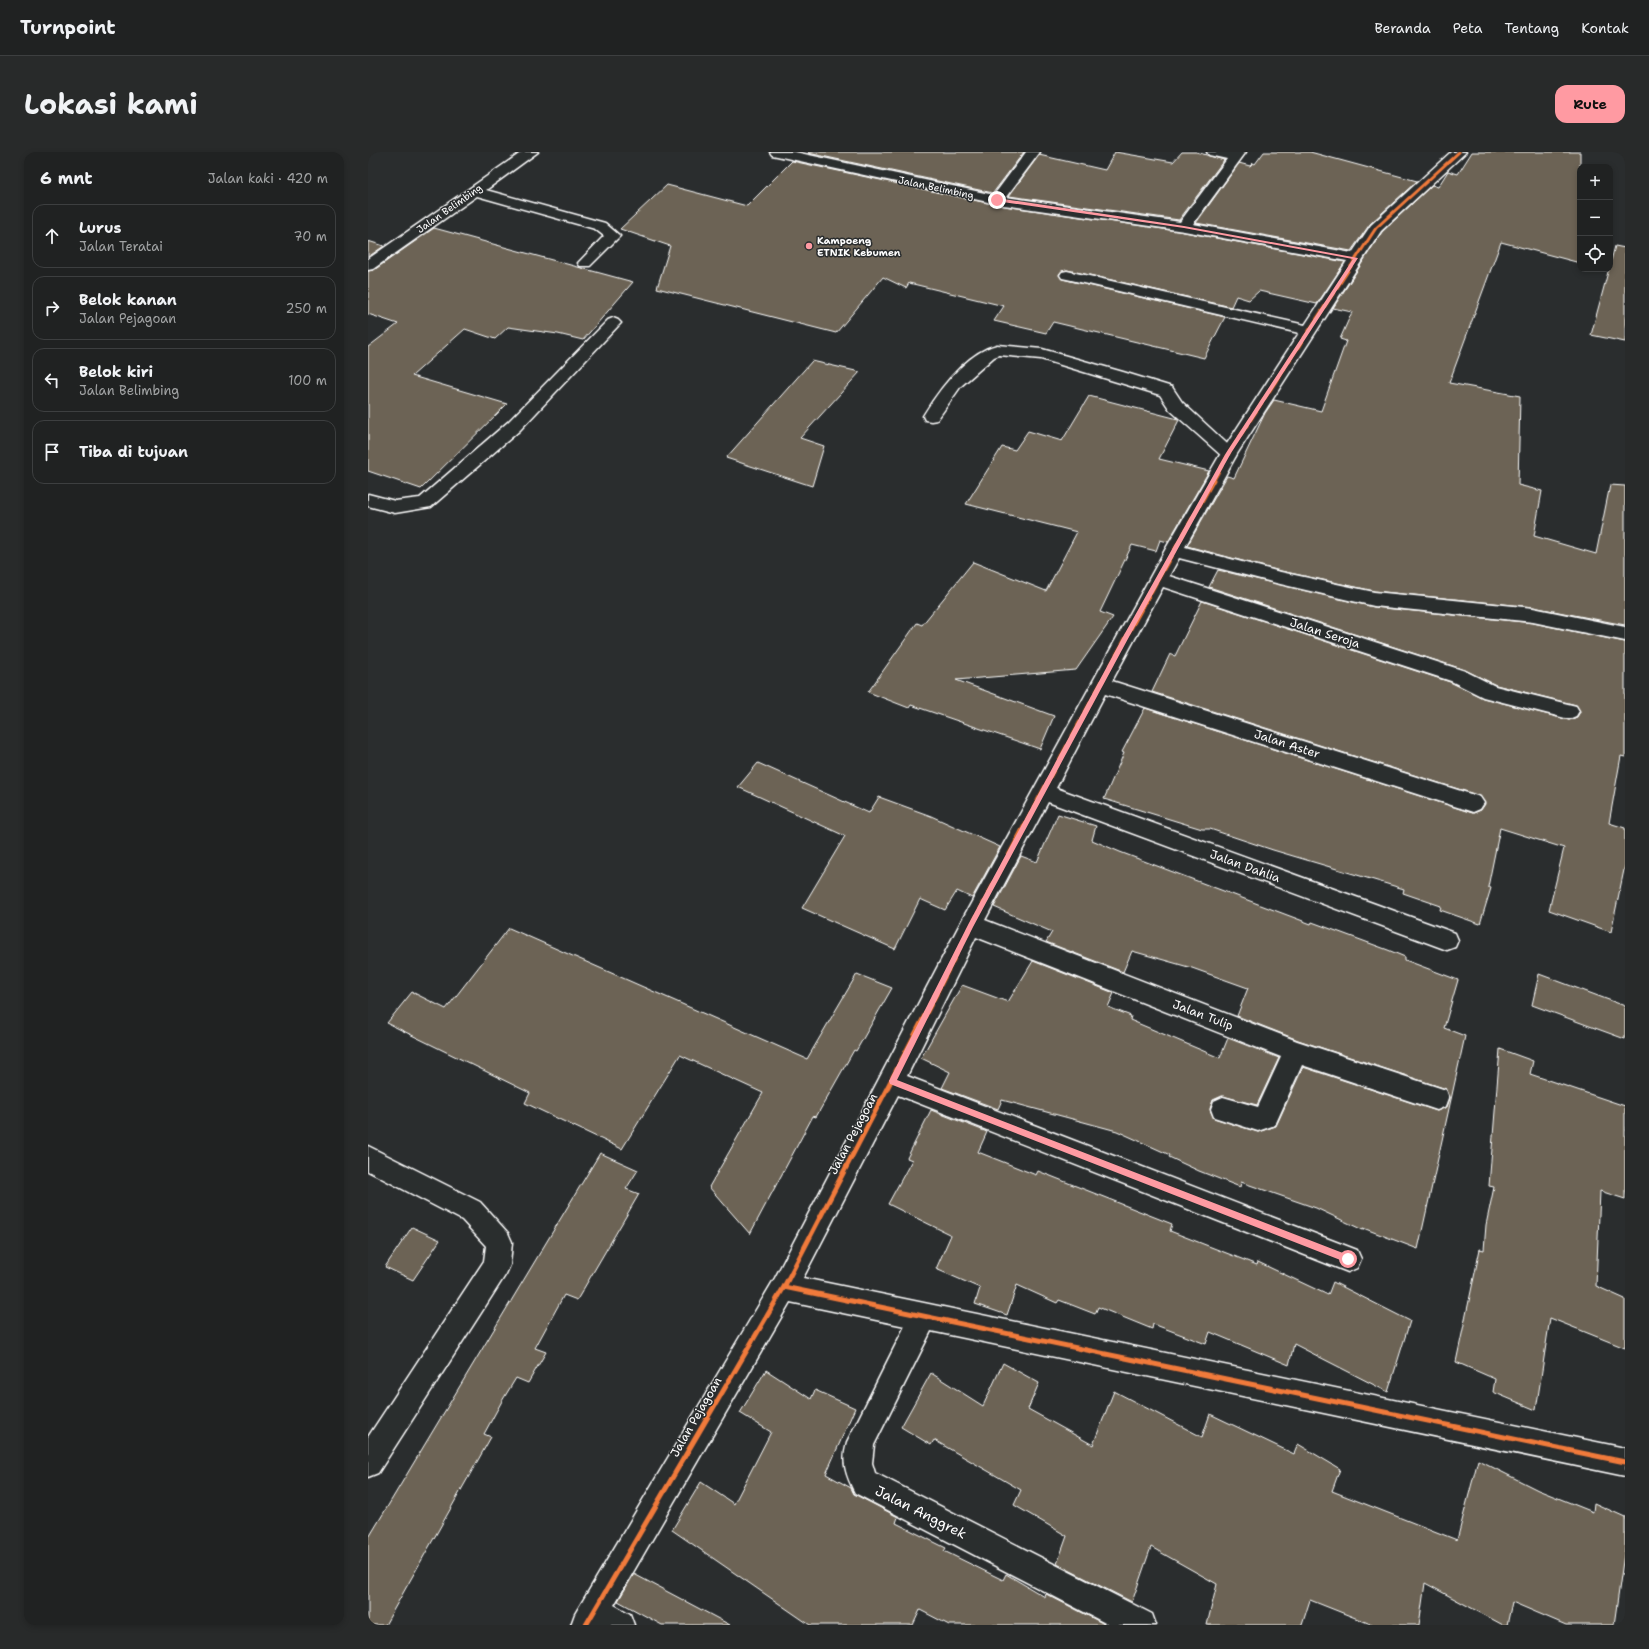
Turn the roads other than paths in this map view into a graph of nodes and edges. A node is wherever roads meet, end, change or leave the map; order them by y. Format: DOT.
graph roads {
  1 [pos="531,152"];
  2 [pos="777,152"];
  3 [pos="1033,152"];
  4 [pos="1214,152"];
  5 [pos="1460,152"];
  6 [pos="1237,155"];
  7 [pos="473,191"];
  8 [pos="997,200"];
  9 [pos="1184,227"];
  10 [pos="1356,258"];
  11 [pos="585,263"];
  12 [pos="368,266"];
  13 [pos="1067,275"];
  14 [pos="613,323"];
  15 [pos="1309,331"];
  16 [pos="931,416"];
  17 [pos="1229,453"];
  18 [pos="368,500"];
  19 [pos="1174,550"];
  20 [pos="1158,580"];
  21 [pos="1625,634"];
  22 [pos="1100,685"];
  23 [pos="1569,711"];
  24 [pos="1044,792"];
  25 [pos="1473,803"];
  26 [pos="971,925"];
  27 [pos="1447,940"];
  28 [pos="1296,1052"];
  29 [pos="892,1081"];
  30 [pos="1437,1098"];
  31 [pos="1223,1109"];
  32 [pos="368,1158"];
  33 [pos="1348,1259"];
  34 [pos="784,1287"];
  35 [pos="924,1316"];
  36 [pos="1625,1462"];
  37 [pos="368,1463"];
  38 [pos="600,1620"];
  39 [pos="1141,1625"];
  1 -- 7 [label="street, Jalan Belimbing"];
  2 -- 8 [label="street, Jalan Belimbing"];
  3 -- 8 [label="street"];
  4 -- 6 [label="street"];
  5 -- 10 [label="street, Jalan Pejagoan"];
  6 -- 9 [label="street"];
  7 -- 11 [label="street"];
  7 -- 12 [label="street, Jalan Belimbing"];
  8 -- 9 [label="street, Jalan Belimbing"];
  9 -- 10 [label="street, Jalan Belimbing"];
  10 -- 15 [label="street, Jalan Pejagoan"];
  13 -- 15 [label="street"];
  14 -- 18 [label="street"];
  15 -- 17 [label="street, Jalan Pejagoan"];
  16 -- 17 [label="street"];
  17 -- 19 [label="street, Jalan Pejagoan"];
  19 -- 20 [label="street, Jalan Pejagoan"];
  19 -- 21 [label="street"];
  20 -- 22 [label="street, Jalan Pejagoan"];
  20 -- 23 [label="street, Jalan Seroja"];
  22 -- 24 [label="street, Jalan Pejagoan"];
  22 -- 25 [label="street, Jalan Aster"];
  24 -- 26 [label="street, Jalan Pejagoan"];
  24 -- 27 [label="street, Jalan Dahlia"];
  26 -- 28 [label="street, Jalan Tulip"];
  26 -- 29 [label="street, Jalan Pejagoan"];
  28 -- 30 [label="street, Jalan Tulip"];
  28 -- 31 [label="street"];
  29 -- 33 [label="street"];
  29 -- 34 [label="street, Jalan Pejagoan"];
  32 -- 37 [label="street"];
  34 -- 35 [label="street"];
  34 -- 38 [label="street, Jalan Pejagoan"];
  35 -- 36 [label="street"];
  35 -- 39 [label="street, Jalan Anggrek"];
}
